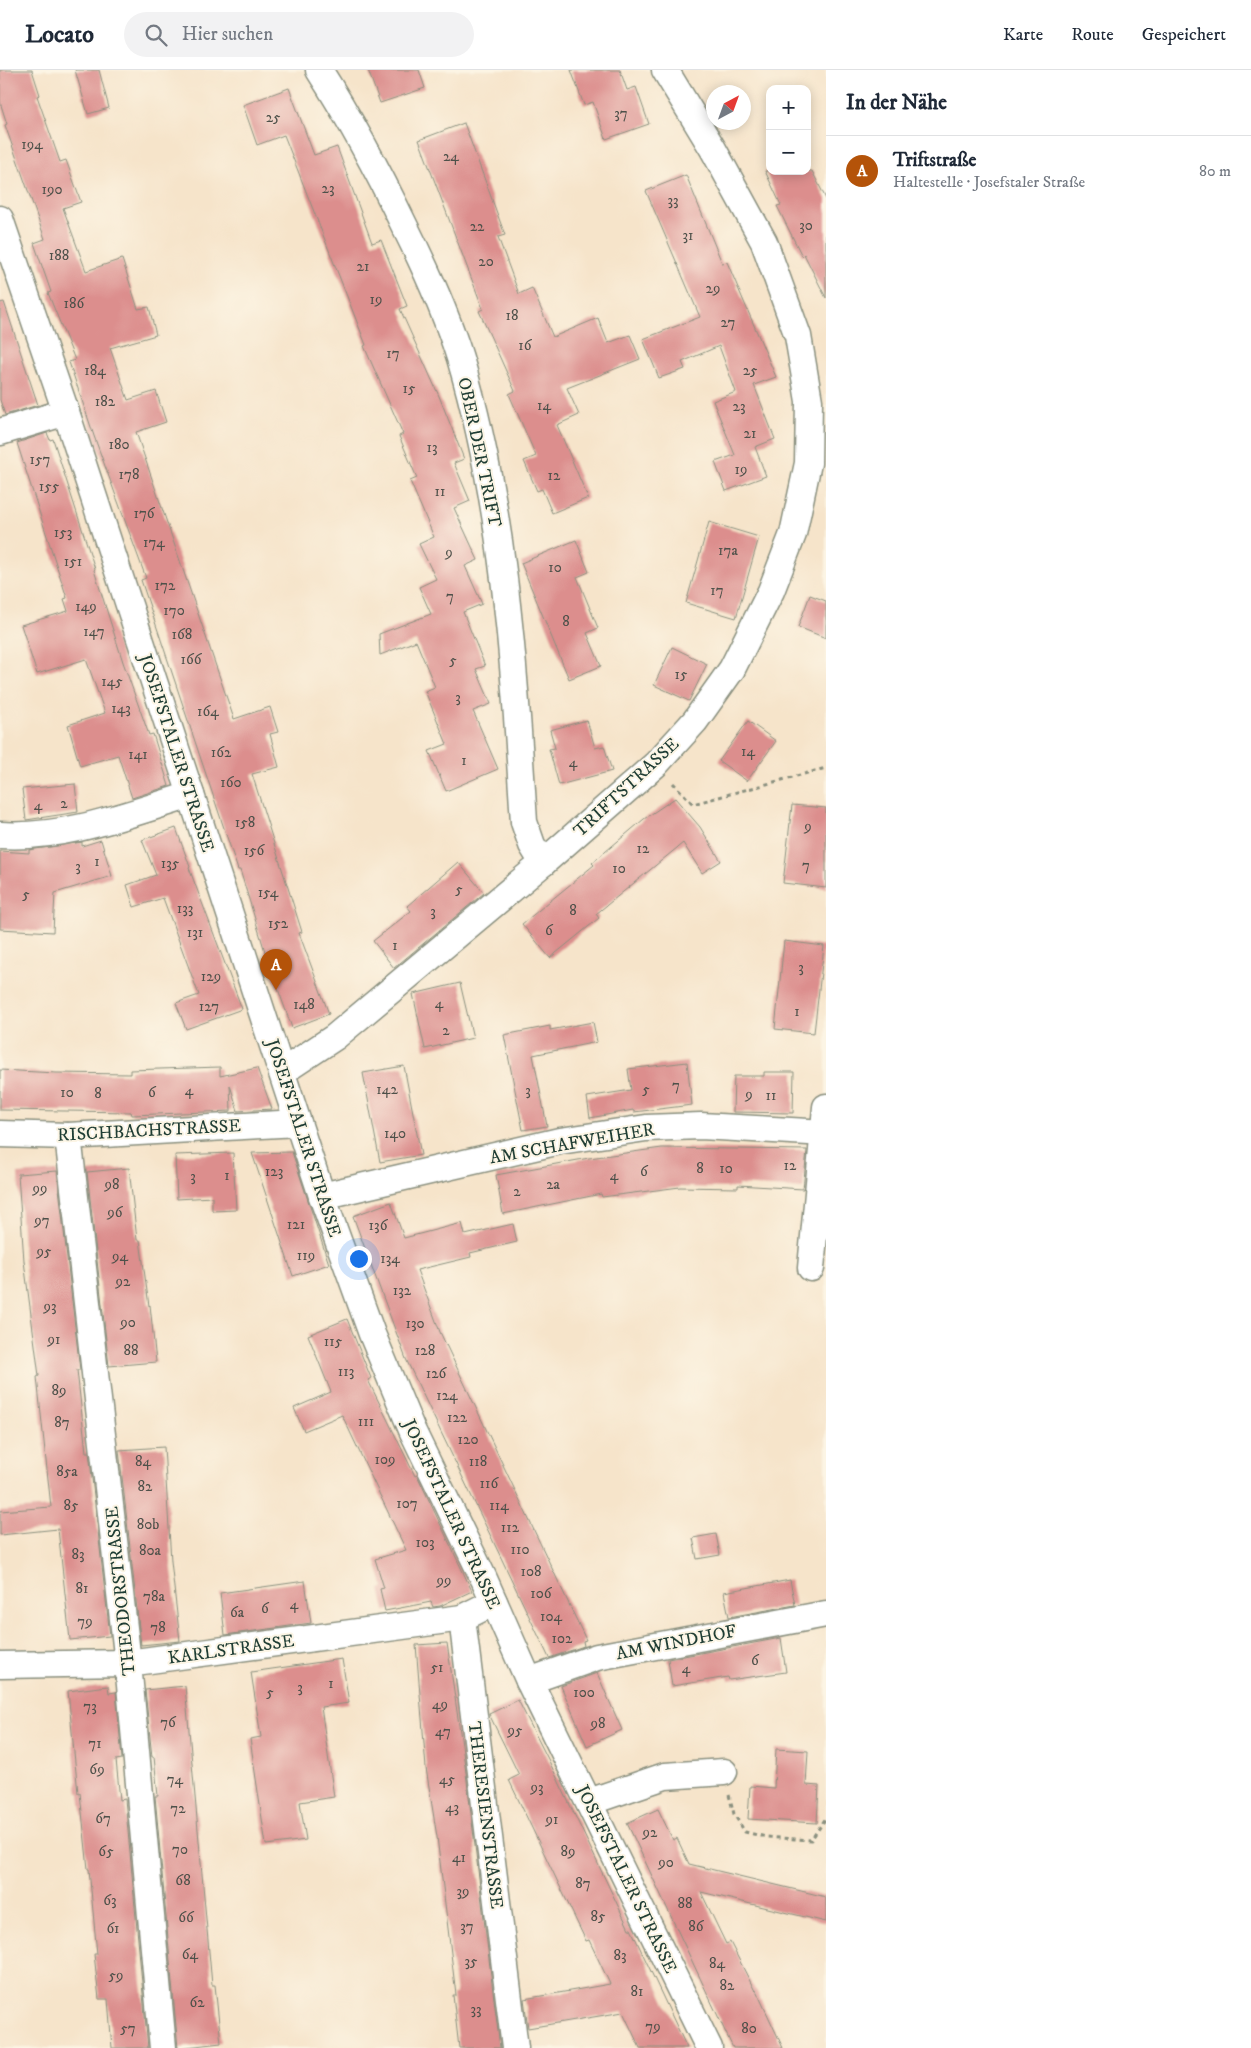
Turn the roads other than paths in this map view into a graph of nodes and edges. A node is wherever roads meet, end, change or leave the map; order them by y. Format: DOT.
graph roads {
  1 [pos="319,70"];
  2 [pos="665,70"];
  3 [pos="0,219"];
  4 [pos="66,412"];
  5 [pos="0,432"];
  6 [pos="191,795"];
  7 [pos="0,834"];
  8 [pos="543,863"];
  9 [pos="282,1072"];
  10 [pos="826,1107"];
  11 [pos="298,1124"];
  12 [pos="825,1133"];
  13 [pos="0,1134"];
  14 [pos="68,1136"];
  15 [pos="322,1196"];
  16 [pos="810,1268"];
  17 [pos="494,1602"];
  18 [pos="826,1614"];
  19 [pos="462,1618"];
  20 [pos="128,1663"];
  21 [pos="0,1665"];
  22 [pos="529,1681"];
  23 [pos="724,1772"];
  24 [pos="589,1802"];
  25 [pos="163,2048"];
  26 [pos="515,2048"];
  27 [pos="708,2048"];
  1 -- 8 [label="street, OBER DER TRIFT"];
  2 -- 8 [label="street, TRIFTSTRASSE"];
  3 -- 4 [label="street, JOSEFSTALER STRASSE"];
  4 -- 5 [label="street"];
  4 -- 6 [label="street, JOSEFSTALER STRASSE"];
  6 -- 7 [label="street"];
  6 -- 9 [label="street, JOSEFSTALER STRASSE"];
  8 -- 9 [label="street, TRIFTSTRASSE"];
  9 -- 11 [label="street, JOSEFSTALER STRASSE"];
  10 -- 12 [label="street"];
  11 -- 14 [label="street, RISCHBACHSTRASSE"];
  11 -- 15 [label="street, JOSEFSTALER STRASSE"];
  12 -- 15 [label="street, AM SCHAFWEIHER"];
  12 -- 16 [label="street"];
  13 -- 14 [label="street, RISCHBACHSTRASSE"];
  14 -- 20 [label="street, THEODORSTRASSE"];
  15 -- 17 [label="street, JOSEFSTALER STRASSE"];
  17 -- 19 [label="street"];
  17 -- 22 [label="street, JOSEFSTALER STRASSE"];
  18 -- 22 [label="street, AM WINDHOF"];
  19 -- 20 [label="street, KARLSTRASSE"];
  19 -- 26 [label="street, THERESIENSTRASSE"];
  20 -- 21 [label="street, KARLSTRASSE"];
  20 -- 25 [label="street, THEODORSTRASSE"];
  22 -- 24 [label="street, JOSEFSTALER STRASSE"];
  23 -- 24 [label="street"];
  24 -- 27 [label="street, JOSEFSTALER STRASSE"];
}
